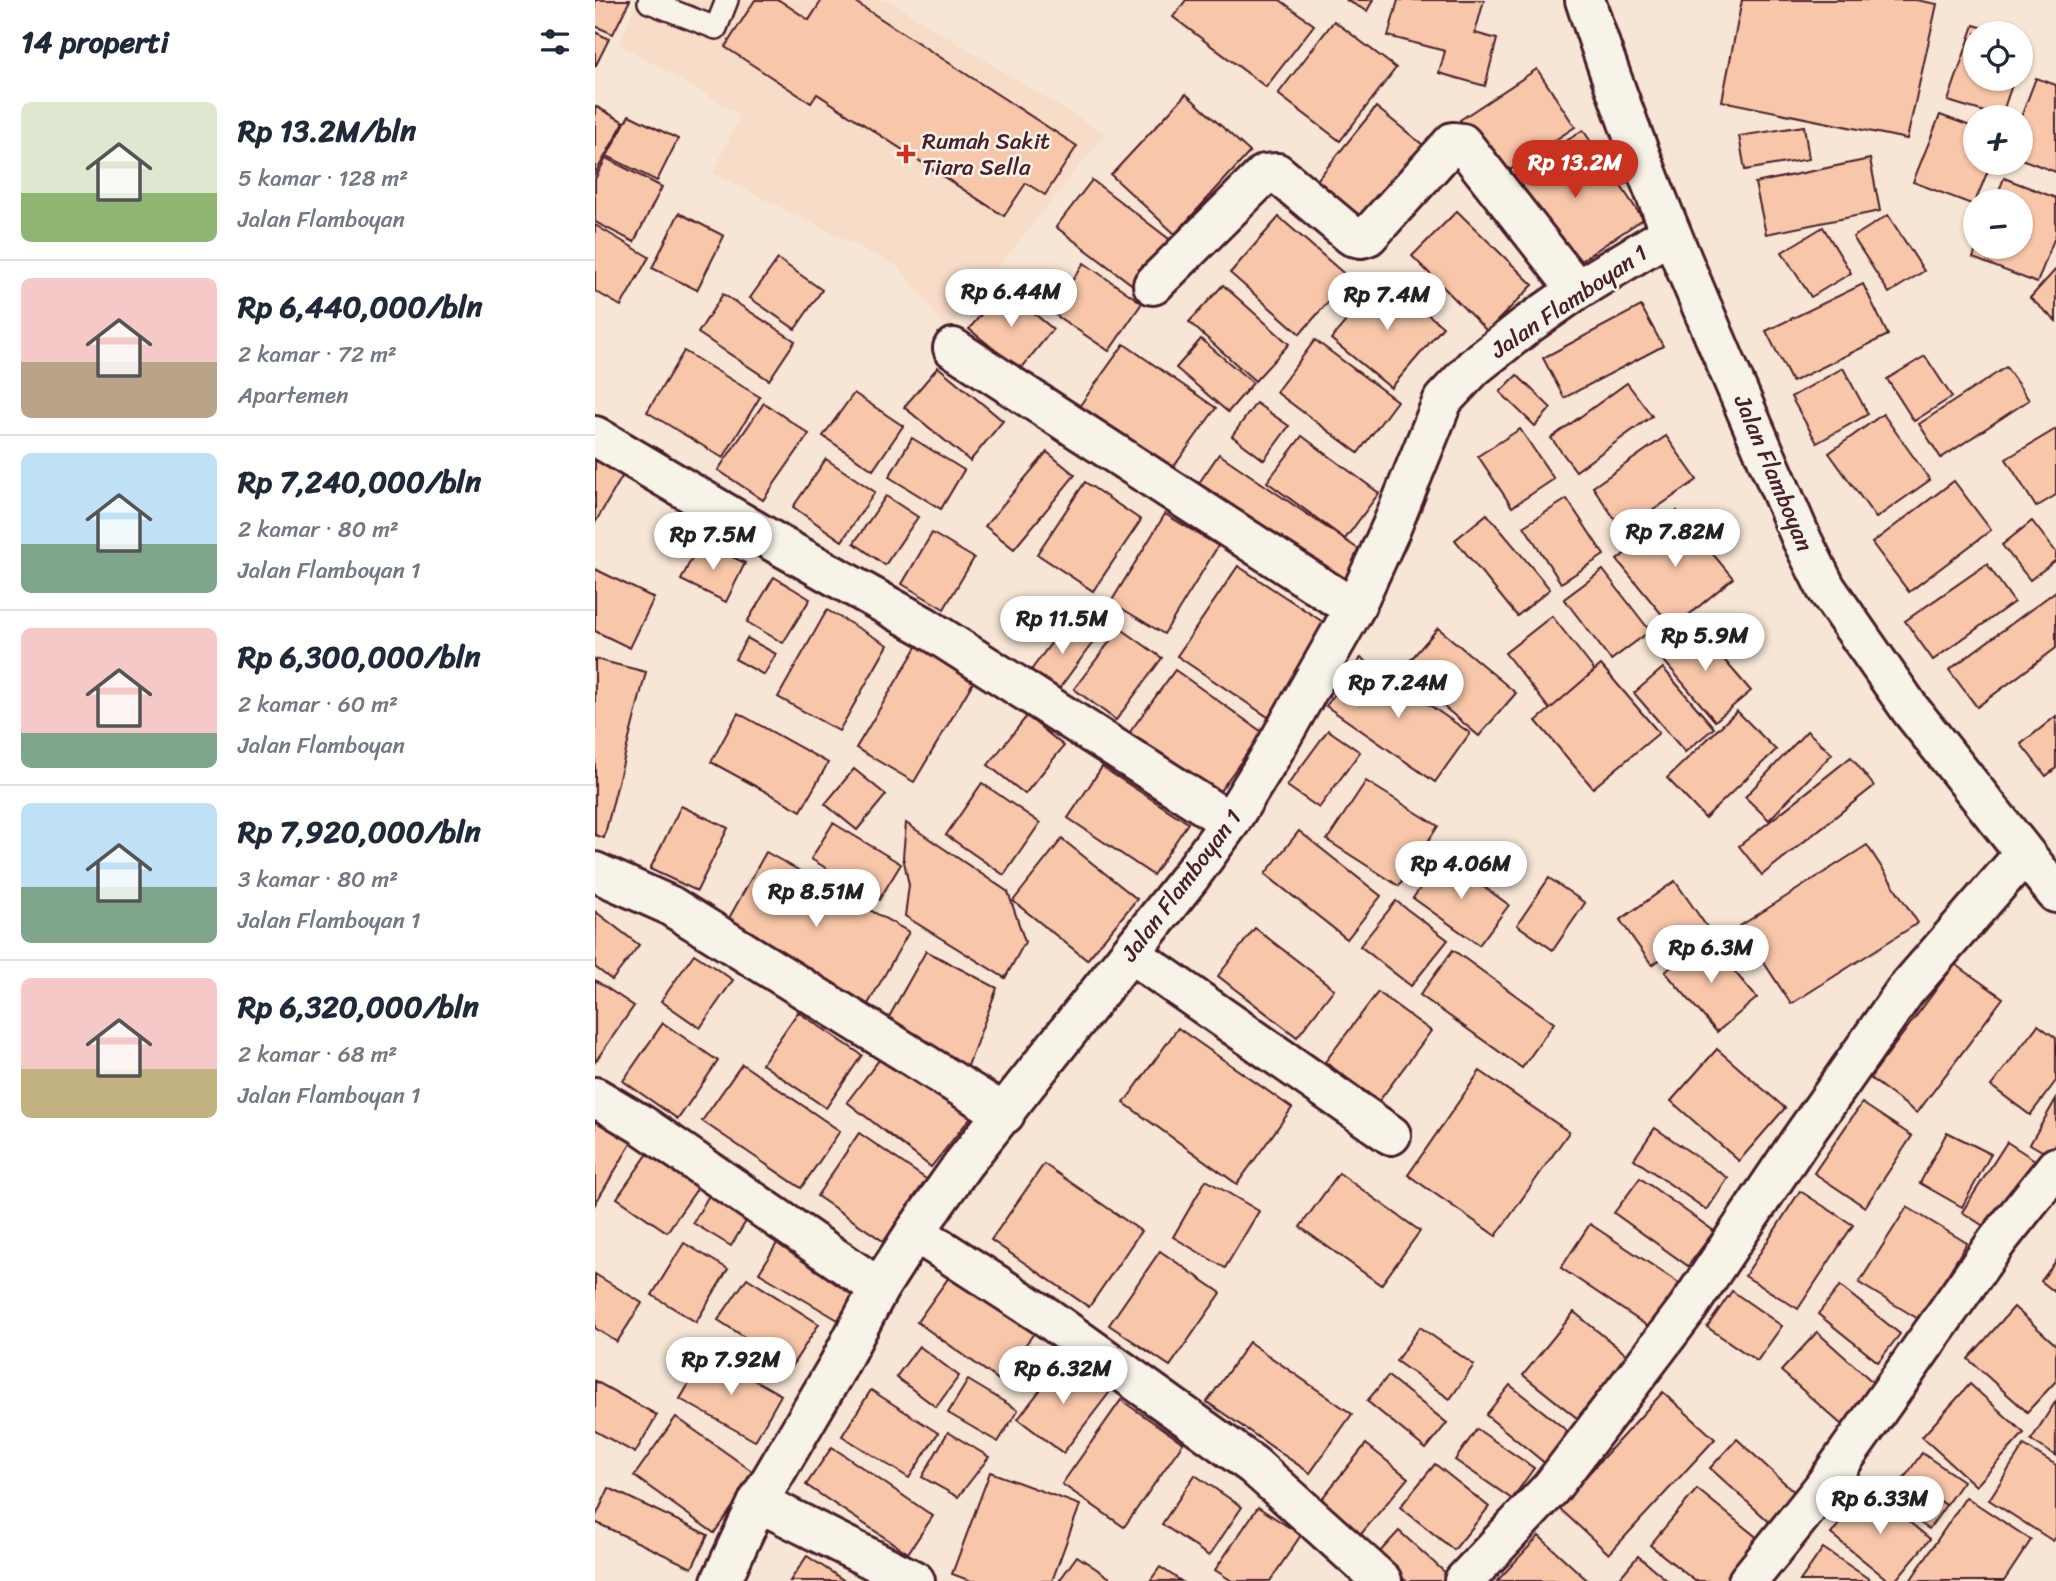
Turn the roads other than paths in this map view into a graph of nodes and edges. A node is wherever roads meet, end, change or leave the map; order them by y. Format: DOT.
graph roads {
  1 [pos="650,0"];
  2 [pos="727,0"];
  3 [pos="1585,0"];
  4 [pos="1671,233"];
  5 [pos="1153,285"];
  6 [pos="1577,290"];
  7 [pos="953,348"];
  8 [pos="595,436"];
  9 [pos="1354,609"];
  10 [pos="1230,822"];
  11 [pos="2024,854"];
  12 [pos="595,872"];
  13 [pos="2056,893"];
  14 [pos="1130,953"];
  15 [pos="595,1097"];
  16 [pos="1005,1114"];
  17 [pos="1391,1135"];
  18 [pos="2056,1167"];
  19 [pos="915,1232"];
  20 [pos="879,1288"];
  21 [pos="758,1502"];
  22 [pos="721,1581"];
  23 [pos="915,1581"];
  24 [pos="1382,1581"];
  25 [pos="1464,1581"];
  26 [pos="1748,1581"];
  1 -- 2 [label="lane"];
  3 -- 4 [label="street, Jalan Flamboyan"];
  4 -- 6 [label="street, Jalan Flamboyan 1"];
  4 -- 11 [label="street, Jalan Flamboyan"];
  5 -- 6 [label="street"];
  6 -- 9 [label="street, Jalan Flamboyan 1"];
  7 -- 9 [label="street"];
  8 -- 10 [label="street"];
  9 -- 10 [label="street, Jalan Flamboyan 1"];
  10 -- 14 [label="street, Jalan Flamboyan 1"];
  11 -- 13 [label="street, Jalan Flamboyan"];
  11 -- 25 [label="street"];
  12 -- 16 [label="street"];
  14 -- 16 [label="street, Jalan Flamboyan 1"];
  14 -- 17 [label="street"];
  15 -- 20 [label="street"];
  16 -- 19 [label="street, Jalan Flamboyan 1"];
  18 -- 26 [label="street"];
  19 -- 20 [label="street, Jalan Flamboyan 1"];
  19 -- 24 [label="street"];
  20 -- 21 [label="street, Jalan Flamboyan 1"];
  21 -- 22 [label="street, Jalan Flamboyan 1"];
  21 -- 23 [label="street"];
}
